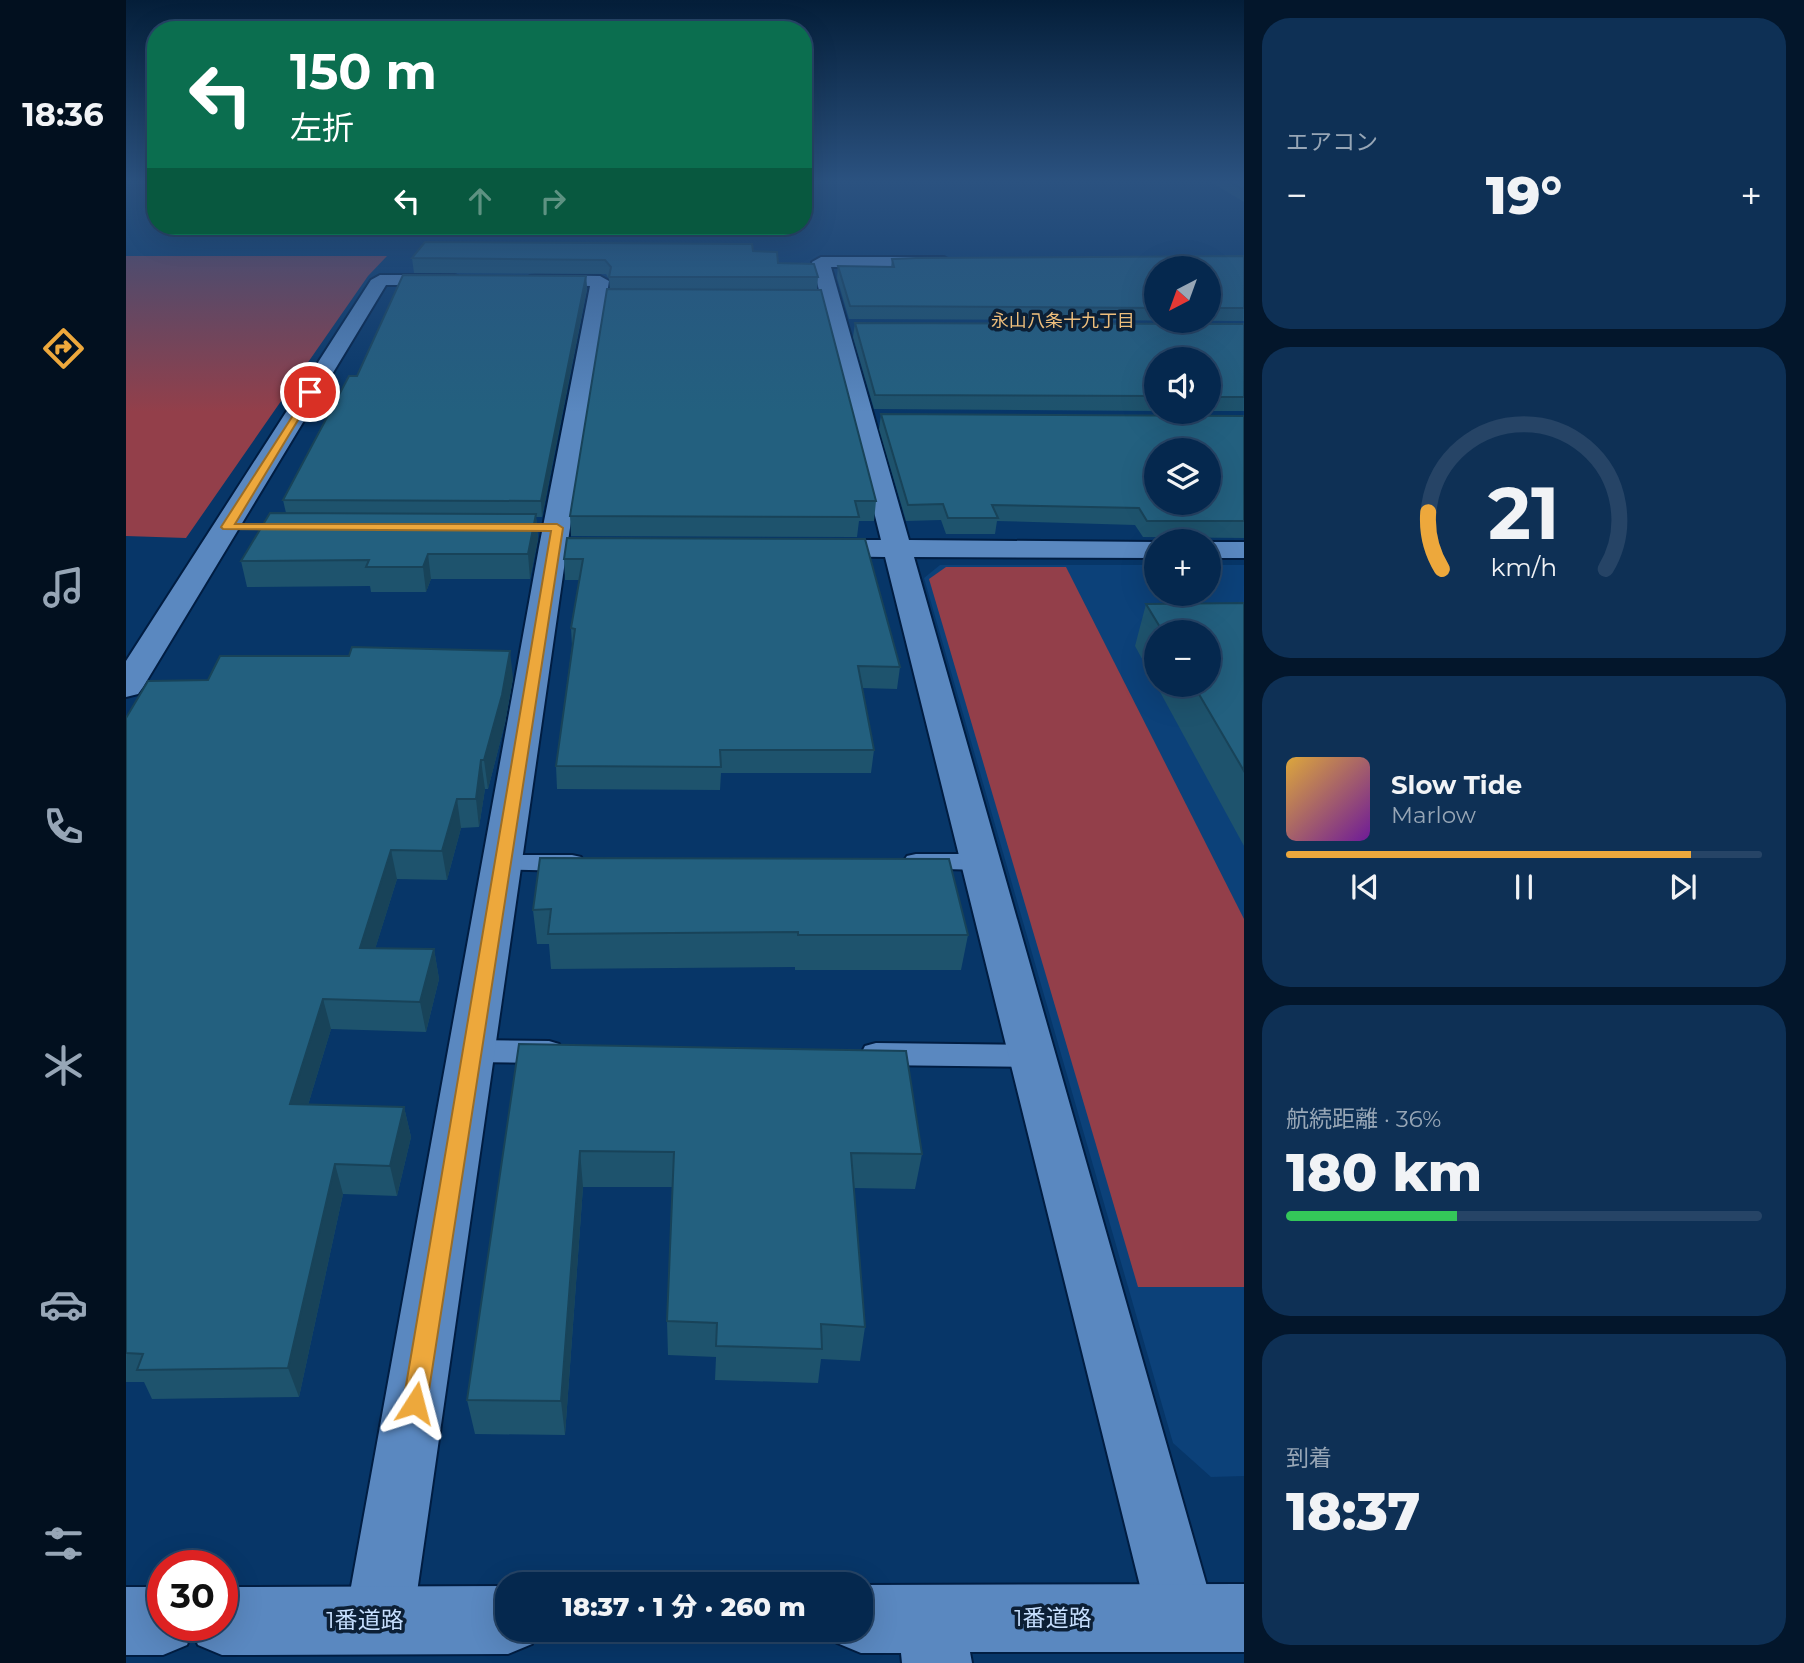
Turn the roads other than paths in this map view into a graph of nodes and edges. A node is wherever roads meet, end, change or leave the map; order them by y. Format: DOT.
graph roads {
  1 [pos="957,262"];
  2 [pos="227,527"];
  3 [pos="254,527"];
  4 [pos="788,548"];
  5 [pos="899,549"];
  6 [pos="1144,550"];
  7 [pos="1221,550"];
  8 [pos="1244,550"];
  9 [pos="126,687"];
  10 [pos="982,862"];
  11 [pos="502,863"];
  12 [pos="598,863"];
  13 [pos="886,863"];
  14 [pos="472,1051"];
  15 [pos="582,1052"];
  16 [pos="841,1054"];
  17 [pos="1033,1056"];
  18 [pos="1213,1618"];
  19 [pos="379,1620"];
  20 [pos="495,1620"];
  21 [pos="126,1621"];
  22 [pos="147,1621"];
  23 [pos="238,1621"];
  24 [pos="873,1623"];
  25 [pos="934,1641"];
  1 -- 5 [label="street"];
  2 -- 3 [label="street"];
  2 -- 9 [label="street"];
  2 -- 11 [label="street"];
  4 -- 5 [label="street"];
  5 -- 6 [label="street"];
  5 -- 10 [label="street"];
  7 -- 8 [label="street"];
  10 -- 13 [label="lane"];
  10 -- 17 [label="street"];
  11 -- 12 [label="lane"];
  11 -- 14 [label="street"];
  14 -- 15 [label="lane"];
  14 -- 19 [label="street"];
  16 -- 17 [label="lane"];
  17 -- 18 [label="street"];
  18 -- 25 [label="street, 1番道路"];
  19 -- 20 [label="street, 1番道路"];
  19 -- 23 [label="street, 1番道路"];
  21 -- 22 [label="street"];
  24 -- 25 [label="street, 1番道路"];
}
